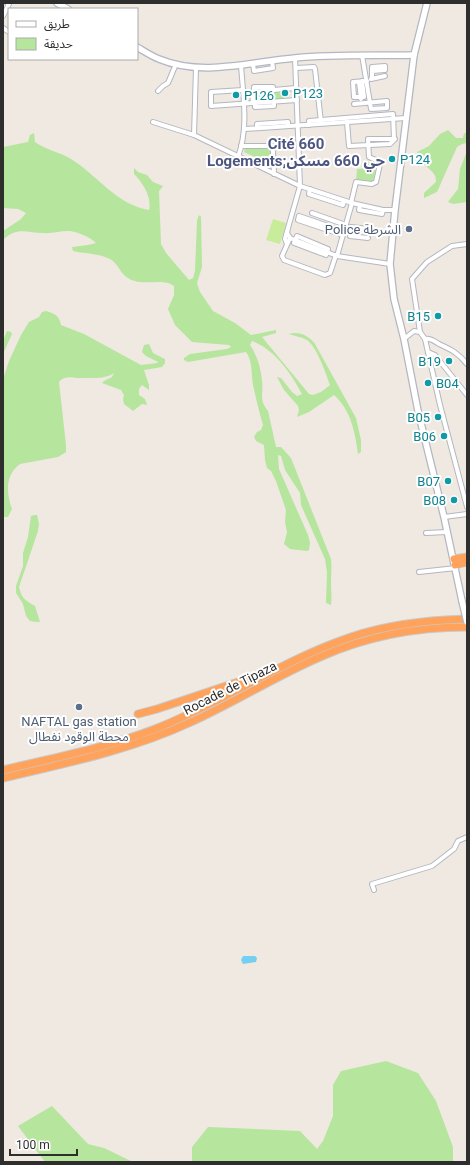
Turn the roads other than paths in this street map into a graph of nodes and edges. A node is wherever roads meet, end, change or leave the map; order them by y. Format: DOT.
graph roads {
  1 [pos="7,3"];
  2 [pos="57,3"];
  3 [pos="427,3"];
  4 [pos="66,8"];
  5 [pos="3,16"];
  6 [pos="138,48"];
  7 [pos="362,55"];
  8 [pos="414,55"];
  9 [pos="295,58"];
  10 [pos="176,64"];
  11 [pos="241,65"];
  12 [pos="196,68"];
  13 [pos="296,68"];
  14 [pos="372,71"];
  15 [pos="385,76"];
  16 [pos="372,78"];
  17 [pos="364,81"];
  18 [pos="296,88"];
  19 [pos="243,90"];
  20 [pos="158,91"];
  21 [pos="297,100"];
  22 [pos="254,103"];
  23 [pos="361,103"];
  24 [pos="244,104"];
  25 [pos="354,104"];
  26 [pos="406,118"];
  27 [pos="393,119"];
  28 [pos="152,122"];
  29 [pos="321,122"];
  30 [pos="348,122"];
  31 [pos="298,126"];
  32 [pos="245,129"];
  33 [pos="194,135"];
  34 [pos="368,145"];
  35 [pos="242,146"];
  36 [pos="272,146"];
  37 [pos="273,151"];
  38 [pos="238,156"];
  39 [pos="274,174"];
  40 [pos="300,186"];
  41 [pos="352,203"];
  42 [pos="395,210"];
  43 [pos="312,214"];
  44 [pos="346,225"];
  45 [pos="369,229"];
  46 [pos="287,231"];
  47 [pos="333,231"];
  48 [pos="351,231"];
  49 [pos="344,232"];
  50 [pos="290,238"];
  51 [pos="368,238"];
  52 [pos="287,244"];
  53 [pos="467,244"];
  54 [pos="337,256"];
  55 [pos="390,264"];
  56 [pos="420,332"];
  57 [pos="404,338"];
  58 [pos="425,339"];
  59 [pos="428,352"];
  60 [pos="467,364"];
  61 [pos="466,393"];
  62 [pos="467,507"];
  63 [pos="467,514"];
  64 [pos="444,516"];
  65 [pos="448,532"];
  66 [pos="426,533"];
  67 [pos="467,557"];
  68 [pos="467,562"];
  69 [pos="455,564"];
  70 [pos="419,572"];
  71 [pos="467,620"];
  72 [pos="467,627"];
  73 [pos="273,672"];
  74 [pos="138,714"];
  75 [pos="3,770"];
  76 [pos="3,778"];
  77 [pos="467,837"];
  78 [pos="374,890"];
  1 -- 5 [label="street"];
  2 -- 4 [label="street"];
  3 -- 8 [label="street"];
  6 -- 10 [label="street"];
  7 -- 8 [label="street"];
  7 -- 9 [label="street"];
  7 -- 17 [label="street"];
  8 -- 26 [label="street"];
  9 -- 11 [label="street"];
  9 -- 13 [label="street"];
  10 -- 12 [label="street"];
  10 -- 20 [label="street"];
  11 -- 12 [label="street"];
  11 -- 19 [label="street"];
  12 -- 33 [label="street"];
  13 -- 18 [label="street"];
  13 -- 29 [label="street"];
  14 -- 16 [label="street"];
  15 -- 16 [label="street"];
  16 -- 17 [label="street"];
  17 -- 23 [label="street"];
  17 -- 23 [label="street"];
  18 -- 21 [label="street"];
  18 -- 22 [label="street"];
  19 -- 24 [label="street"];
  19 -- 24 [label="street"];
  21 -- 22 [label="street"];
  21 -- 31 [label="street"];
  22 -- 24 [label="street"];
  23 -- 25 [label="street"];
  24 -- 32 [label="street"];
  26 -- 27 [label="street"];
  26 -- 42 [label="street"];
  27 -- 29 [label="street"];
  27 -- 30 [label="street"];
  27 -- 34 [label="street"];
  28 -- 33 [label="street"];
  29 -- 30 [label="street"];
  29 -- 31 [label="street"];
  30 -- 34 [label="street"];
  31 -- 32 [label="street"];
  31 -- 40 [label="street"];
  32 -- 35 [label="street"];
  33 -- 38 [label="street"];
  34 -- 41 [label="street"];
  35 -- 36 [label="street"];
  35 -- 38 [label="street"];
  37 -- 39 [label="street"];
  38 -- 39 [label="street"];
  39 -- 40 [label="street"];
  40 -- 41 [label="street"];
  40 -- 46 [label="street"];
  41 -- 42 [label="street"];
  41 -- 44 [label="street"];
  42 -- 55 [label="street"];
  43 -- 44 [label="street"];
  44 -- 49 [label="street"];
  45 -- 48 [label="street"];
  46 -- 50 [label="street"];
  46 -- 52 [label="street"];
  47 -- 47 [label="street"];
  47 -- 49 [label="street"];
  48 -- 49 [label="street"];
  48 -- 51 [label="street"];
  49 -- 54 [label="street"];
  50 -- 52 [label="street"];
  50 -- 54 [label="street"];
  52 -- 54 [label="street"];
  53 -- 56 [label="street"];
  54 -- 55 [label="street"];
  55 -- 57 [label="street"];
  56 -- 57 [label="street"];
  56 -- 58 [label="street"];
  57 -- 64 [label="street"];
  58 -- 59 [label="street"];
  58 -- 60 [label="street"];
  59 -- 61 [label="street"];
  59 -- 62 [label="street"];
  63 -- 64 [label="street"];
  64 -- 65 [label="street"];
  65 -- 66 [label="street"];
  65 -- 69 [label="street"];
  67 -- 69 [label="highway"];
  68 -- 69 [label="highway"];
  69 -- 70 [label="street"];
  69 -- 71 [label="street, bridge"];
  71 -- 73 [label="highway, Rocade de Tipaza"];
  72 -- 76 [label="highway, Rocade de Tipaza"];
  73 -- 74 [label="highway"];
  73 -- 75 [label="highway, Rocade de Tipaza"];
  77 -- 78 [label="street"];
}
